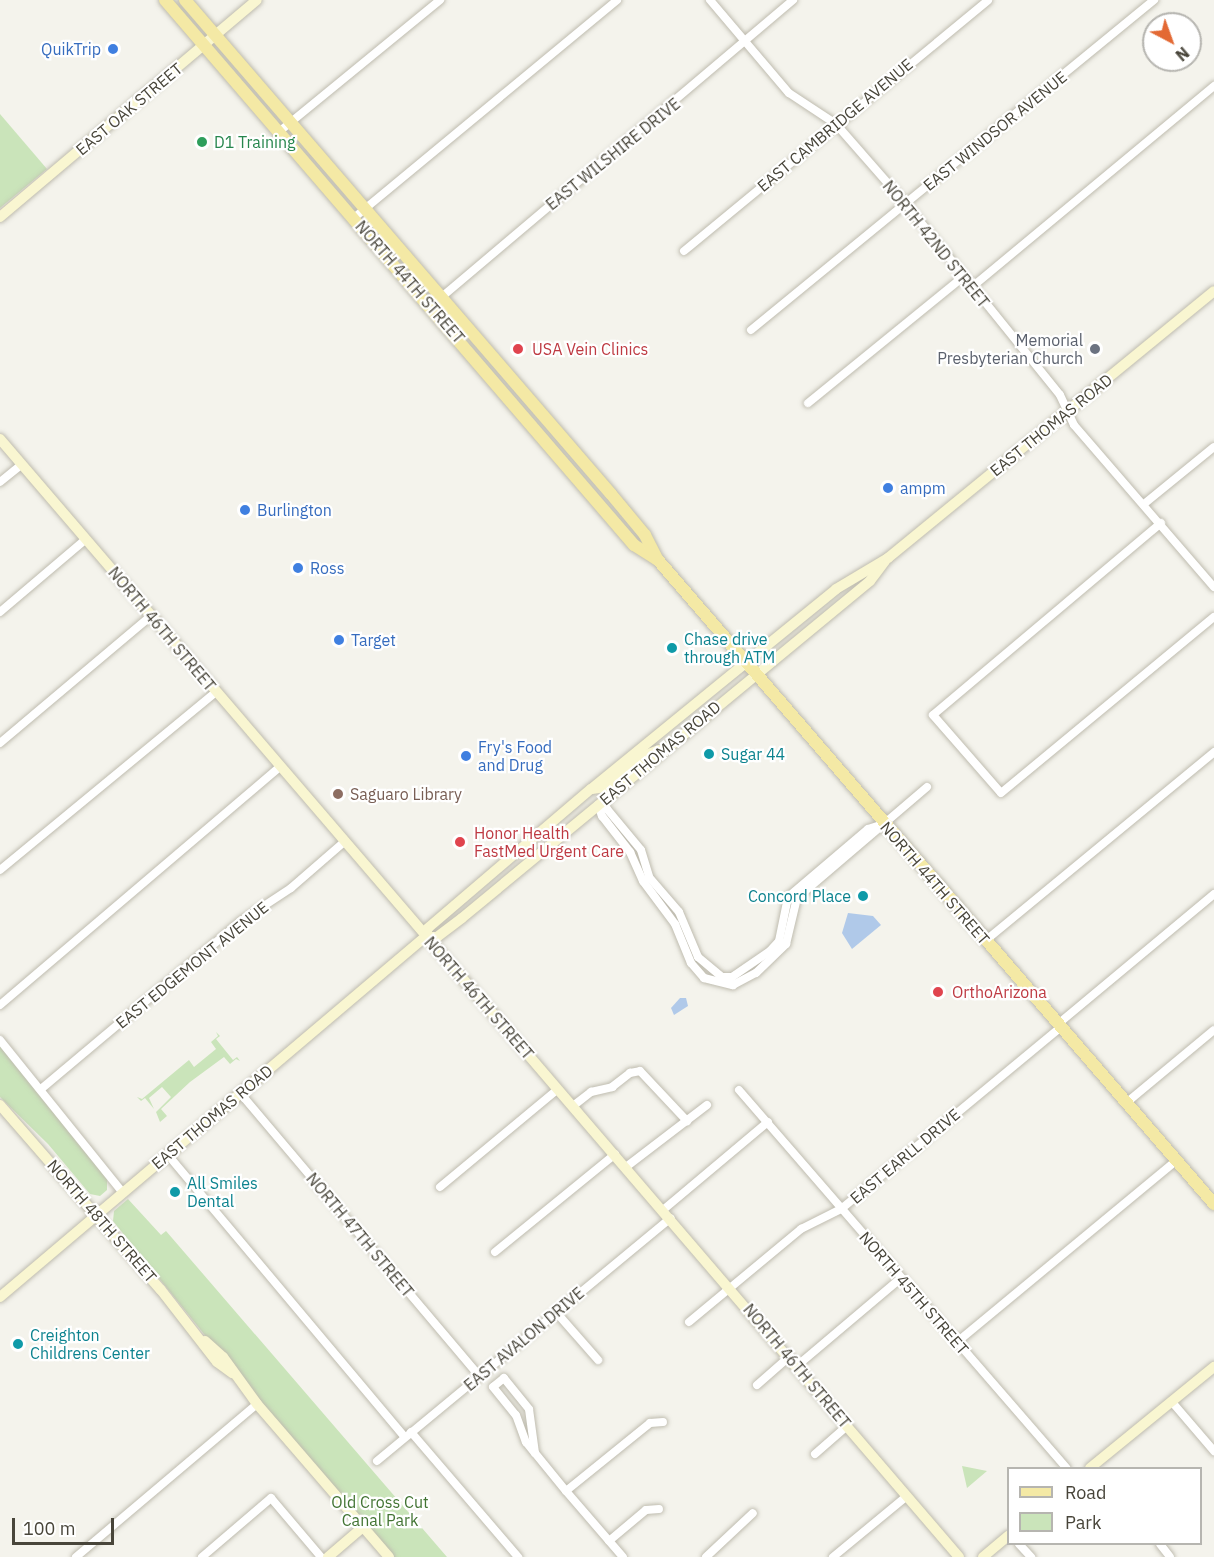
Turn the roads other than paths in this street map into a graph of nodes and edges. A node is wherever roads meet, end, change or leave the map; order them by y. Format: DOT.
graph roads {
  1 [pos="165,0"];
  2 [pos="185,0"];
  3 [pos="257,0"];
  4 [pos="440,0"];
  5 [pos="617,0"];
  6 [pos="710,0"];
  7 [pos="794,0"];
  8 [pos="988,0"];
  9 [pos="1154,0"];
  10 [pos="215,35"];
  11 [pos="745,42"];
  12 [pos="204,45"];
  13 [pos="1214,86"];
  14 [pos="292,123"];
  15 [pos="836,124"];
  16 [pos="280,131"];
  17 [pos="906,204"];
  18 [pos="366,208"];
  19 [pos="0,217"];
  20 [pos="355,218"];
  21 [pos="684,251"];
  22 [pos="964,276"];
  23 [pos="972,287"];
  24 [pos="1214,291"];
  25 [pos="442,297"];
  26 [pos="431,306"];
  27 [pos="751,330"];
  28 [pos="487,349"];
  29 [pos="476,358"];
  30 [pos="808,403"];
  31 [pos="1068,411"];
  32 [pos="0,438"];
  33 [pos="1214,447"];
  34 [pos="22,464"];
  35 [pos="0,482"];
  36 [pos="1144,504"];
  37 [pos="1161,524"];
  38 [pos="86,539"];
  39 [pos="888,558"];
  40 [pos="658,560"];
  41 [pos="1214,570"];
  42 [pos="1206,578"];
  43 [pos="1214,587"];
  44 [pos="0,612"];
  45 [pos="151,616"];
  46 [pos="1214,617"];
  47 [pos="746,663"];
  48 [pos="756,674"];
  49 [pos="216,692"];
  50 [pos="0,743"];
  51 [pos="669,746"];
  52 [pos="1214,752"];
  53 [pos="280,767"];
  54 [pos="927,787"];
  55 [pos="591,789"];
  56 [pos="598,805"];
  57 [pos="884,824"];
  58 [pos="343,843"];
  59 [pos="538,855"];
  60 [pos="0,870"];
  61 [pos="1214,894"];
  62 [pos="425,937"];
  63 [pos="985,941"];
  64 [pos="0,1005"];
  65 [pos="1059,1025"];
  66 [pos="1214,1030"];
  67 [pos="0,1040"];
  68 [pos="41,1089"];
  69 [pos="558,1089"];
  70 [pos="739,1090"];
  71 [pos="241,1094"];
  72 [pos="1126,1103"];
  73 [pos="0,1105"];
  74 [pos="707,1105"];
  75 [pos="573,1106"];
  76 [pos="687,1121"];
  77 [pos="768,1122"];
  78 [pos="615,1154"];
  79 [pos="168,1155"];
  80 [pos="1176,1161"];
  81 [pos="626,1167"];
  82 [pos="440,1187"];
  83 [pos="122,1192"];
  84 [pos="1214,1204"];
  85 [pos="841,1209"];
  86 [pos="96,1214"];
  87 [pos="667,1214"];
  88 [pos="495,1252"];
  89 [pos="901,1278"];
  90 [pos="730,1287"];
  91 [pos="0,1297"];
  92 [pos="556,1312"];
  93 [pos="689,1322"];
  94 [pos="957,1342"];
  95 [pos="790,1356"];
  96 [pos="598,1360"];
  97 [pos="798,1365"];
  98 [pos="1214,1367"];
  99 [pos="479,1376"];
  100 [pos="757,1384"];
  101 [pos="1172,1402"];
  102 [pos="257,1404"];
  103 [pos="663,1422"];
  104 [pos="847,1426"];
  105 [pos="408,1435"];
  106 [pos="1214,1451"];
  107 [pos="535,1453"];
  108 [pos="815,1455"];
  109 [pos="377,1461"];
  110 [pos="1065,1467"];
  111 [pos="1094,1467"];
  112 [pos="566,1491"];
  113 [pos="908,1496"];
  114 [pos="659,1509"];
  115 [pos="753,1513"];
  116 [pos="363,1527"];
  117 [pos="1007,1537"];
  118 [pos="609,1541"];
  119 [pos="1020,1545"];
  120 [pos="1161,1545"];
  121 [pos="76,1557"];
  122 [pos="202,1557"];
  123 [pos="321,1557"];
  124 [pos="328,1557"];
  125 [pos="389,1557"];
  126 [pos="518,1557"];
  127 [pos="623,1557"];
  128 [pos="706,1557"];
  129 [pos="833,1557"];
  130 [pos="959,1557"];
  131 [pos="982,1557"];
  132 [pos="1031,1557"];
  133 [pos="1170,1557"];
  1 -- 12 [label="main road, NORTH 44TH STREET"];
  2 -- 10 [label="main road, NORTH 44TH STREET"];
  3 -- 10 [label="street, EAST OAK STREET"];
  4 -- 14 [label="street"];
  5 -- 18 [label="street"];
  6 -- 11 [label="street, NORTH 42ND STREET"];
  7 -- 11 [label="street, EAST WILSHIRE DRIVE"];
  8 -- 15 [label="street, EAST CAMBRIDGE AVENUE"];
  9 -- 17 [label="street, EAST WINDSOR AVENUE"];
  10 -- 12 [label="street, EAST OAK STREET"];
  10 -- 14 [label="main road, NORTH 44TH STREET"];
  11 -- 15 [label="street, NORTH 42ND STREET"];
  11 -- 25 [label="street, EAST WILSHIRE DRIVE"];
  12 -- 16 [label="main road, NORTH 44TH STREET"];
  12 -- 19 [label="street, EAST OAK STREET"];
  13 -- 23 [label="street"];
  14 -- 16 [label="street"];
  14 -- 18 [label="main road, NORTH 44TH STREET"];
  15 -- 17 [label="street, NORTH 42ND STREET"];
  15 -- 21 [label="street, EAST CAMBRIDGE AVENUE"];
  16 -- 20 [label="main road, NORTH 44TH STREET"];
  17 -- 22 [label="street, NORTH 42ND STREET"];
  17 -- 27 [label="street, EAST WINDSOR AVENUE"];
  18 -- 20 [label="street"];
  18 -- 25 [label="main road, NORTH 44TH STREET"];
  20 -- 26 [label="main road, NORTH 44TH STREET"];
  22 -- 23 [label="street, NORTH 42ND STREET"];
  22 -- 30 [label="street"];
  23 -- 31 [label="street, NORTH 42ND STREET"];
  24 -- 31 [label="street, EAST THOMAS ROAD"];
  25 -- 26 [label="street, EAST WILSHIRE DRIVE"];
  25 -- 28 [label="main road, NORTH 44TH STREET"];
  26 -- 29 [label="main road, NORTH 44TH STREET"];
  28 -- 29 [label="street"];
  28 -- 40 [label="main road, NORTH 44TH STREET"];
  29 -- 40 [label="main road, NORTH 44TH STREET"];
  31 -- 36 [label="street, NORTH 42ND STREET"];
  31 -- 39 [label="street, EAST THOMAS ROAD"];
  32 -- 34 [label="street, NORTH 46TH STREET"];
  33 -- 36 [label="street"];
  34 -- 35 [label="street"];
  34 -- 38 [label="street, NORTH 46TH STREET"];
  36 -- 37 [label="street, NORTH 42ND STREET"];
  37 -- 42 [label="street, NORTH 42ND STREET"];
  37 -- 46 [label="street"];
  38 -- 44 [label="street"];
  38 -- 45 [label="street, NORTH 46TH STREET"];
  39 -- 47 [label="street, EAST THOMAS ROAD"];
  39 -- 48 [label="street, EAST THOMAS ROAD"];
  40 -- 47 [label="main road, NORTH 44TH STREET"];
  41 -- 42 [label="street"];
  42 -- 43 [label="street, NORTH 42ND STREET"];
  45 -- 49 [label="street, NORTH 46TH STREET"];
  45 -- 50 [label="street"];
  47 -- 48 [label="main road, NORTH 44TH STREET"];
  47 -- 55 [label="street, EAST THOMAS ROAD"];
  48 -- 51 [label="street, EAST THOMAS ROAD"];
  48 -- 57 [label="main road, NORTH 44TH STREET"];
  49 -- 53 [label="street, NORTH 46TH STREET"];
  49 -- 60 [label="street"];
  51 -- 55 [label="street"];
  51 -- 56 [label="street, EAST THOMAS ROAD"];
  52 -- 63 [label="street"];
  53 -- 58 [label="street, NORTH 46TH STREET"];
  53 -- 64 [label="street"];
  54 -- 57 [label="street"];
  55 -- 59 [label="street"];
  55 -- 62 [label="street, EAST THOMAS ROAD"];
  56 -- 57 [label="street"];
  56 -- 59 [label="street, EAST THOMAS ROAD"];
  57 -- 63 [label="main road, NORTH 44TH STREET"];
  58 -- 62 [label="street, NORTH 46TH STREET"];
  58 -- 68 [label="street, EAST EDGEMONT AVENUE"];
  59 -- 62 [label="street, EAST THOMAS ROAD"];
  61 -- 65 [label="street, EAST EARLL DRIVE"];
  62 -- 69 [label="street, NORTH 46TH STREET"];
  62 -- 71 [label="street, EAST THOMAS ROAD"];
  63 -- 65 [label="main road, NORTH 44TH STREET"];
  65 -- 72 [label="main road, NORTH 44TH STREET"];
  65 -- 85 [label="street, EAST EARLL DRIVE"];
  66 -- 72 [label="street"];
  67 -- 68 [label="street"];
  68 -- 83 [label="street"];
  69 -- 75 [label="street, NORTH 46TH STREET"];
  69 -- 82 [label="street"];
  70 -- 77 [label="street, NORTH 45TH STREET"];
  71 -- 79 [label="street, EAST THOMAS ROAD"];
  71 -- 99 [label="street, NORTH 47TH STREET"];
  72 -- 80 [label="main road, NORTH 44TH STREET"];
  73 -- 86 [label="street, NORTH 48TH STREET"];
  74 -- 76 [label="street"];
  75 -- 76 [label="street"];
  75 -- 78 [label="street, NORTH 46TH STREET"];
  76 -- 81 [label="street"];
  77 -- 85 [label="street, NORTH 45TH STREET"];
  77 -- 87 [label="street, EAST AVALON DRIVE"];
  78 -- 81 [label="street, NORTH 46TH STREET"];
  78 -- 88 [label="street"];
  79 -- 83 [label="street, EAST THOMAS ROAD"];
  79 -- 105 [label="street"];
  80 -- 84 [label="main road, NORTH 44TH STREET"];
  80 -- 94 [label="street"];
  81 -- 87 [label="street, NORTH 46TH STREET"];
  83 -- 86 [label="street, EAST THOMAS ROAD"];
  85 -- 89 [label="street, NORTH 45TH STREET"];
  85 -- 90 [label="street, EAST EARLL DRIVE"];
  86 -- 91 [label="street, EAST THOMAS ROAD"];
  86 -- 102 [label="street, NORTH 48TH STREET"];
  87 -- 90 [label="street, NORTH 46TH STREET"];
  87 -- 92 [label="street, EAST AVALON DRIVE"];
  89 -- 94 [label="street, NORTH 45TH STREET"];
  89 -- 97 [label="street"];
  90 -- 93 [label="street, EAST EARLL DRIVE"];
  90 -- 95 [label="street, NORTH 46TH STREET"];
  92 -- 96 [label="street"];
  92 -- 99 [label="street, EAST AVALON DRIVE"];
  94 -- 110 [label="street, NORTH 45TH STREET"];
  95 -- 97 [label="street, NORTH 46TH STREET"];
  95 -- 100 [label="street"];
  97 -- 104 [label="street, NORTH 46TH STREET"];
  98 -- 101 [label="street"];
  99 -- 105 [label="street, EAST AVALON DRIVE"];
  101 -- 106 [label="street"];
  101 -- 111 [label="street"];
  102 -- 116 [label="street, NORTH 48TH STREET"];
  102 -- 121 [label="street"];
  103 -- 112 [label="street"];
  104 -- 108 [label="street"];
  104 -- 113 [label="street, NORTH 46TH STREET"];
  105 -- 109 [label="street, EAST AVALON DRIVE"];
  105 -- 126 [label="street"];
  107 -- 107 [label="street"];
  107 -- 112 [label="street"];
  112 -- 118 [label="street"];
  113 -- 129 [label="street"];
  113 -- 130 [label="street, NORTH 46TH STREET"];
  114 -- 118 [label="street"];
  115 -- 128 [label="street"];
  116 -- 124 [label="street"];
  116 -- 125 [label="street, NORTH 48TH STREET"];
  117 -- 131 [label="street"];
  118 -- 127 [label="street"];
  119 -- 132 [label="street"];
  120 -- 133 [label="street"];
  122 -- 123 [label="street"];
}
